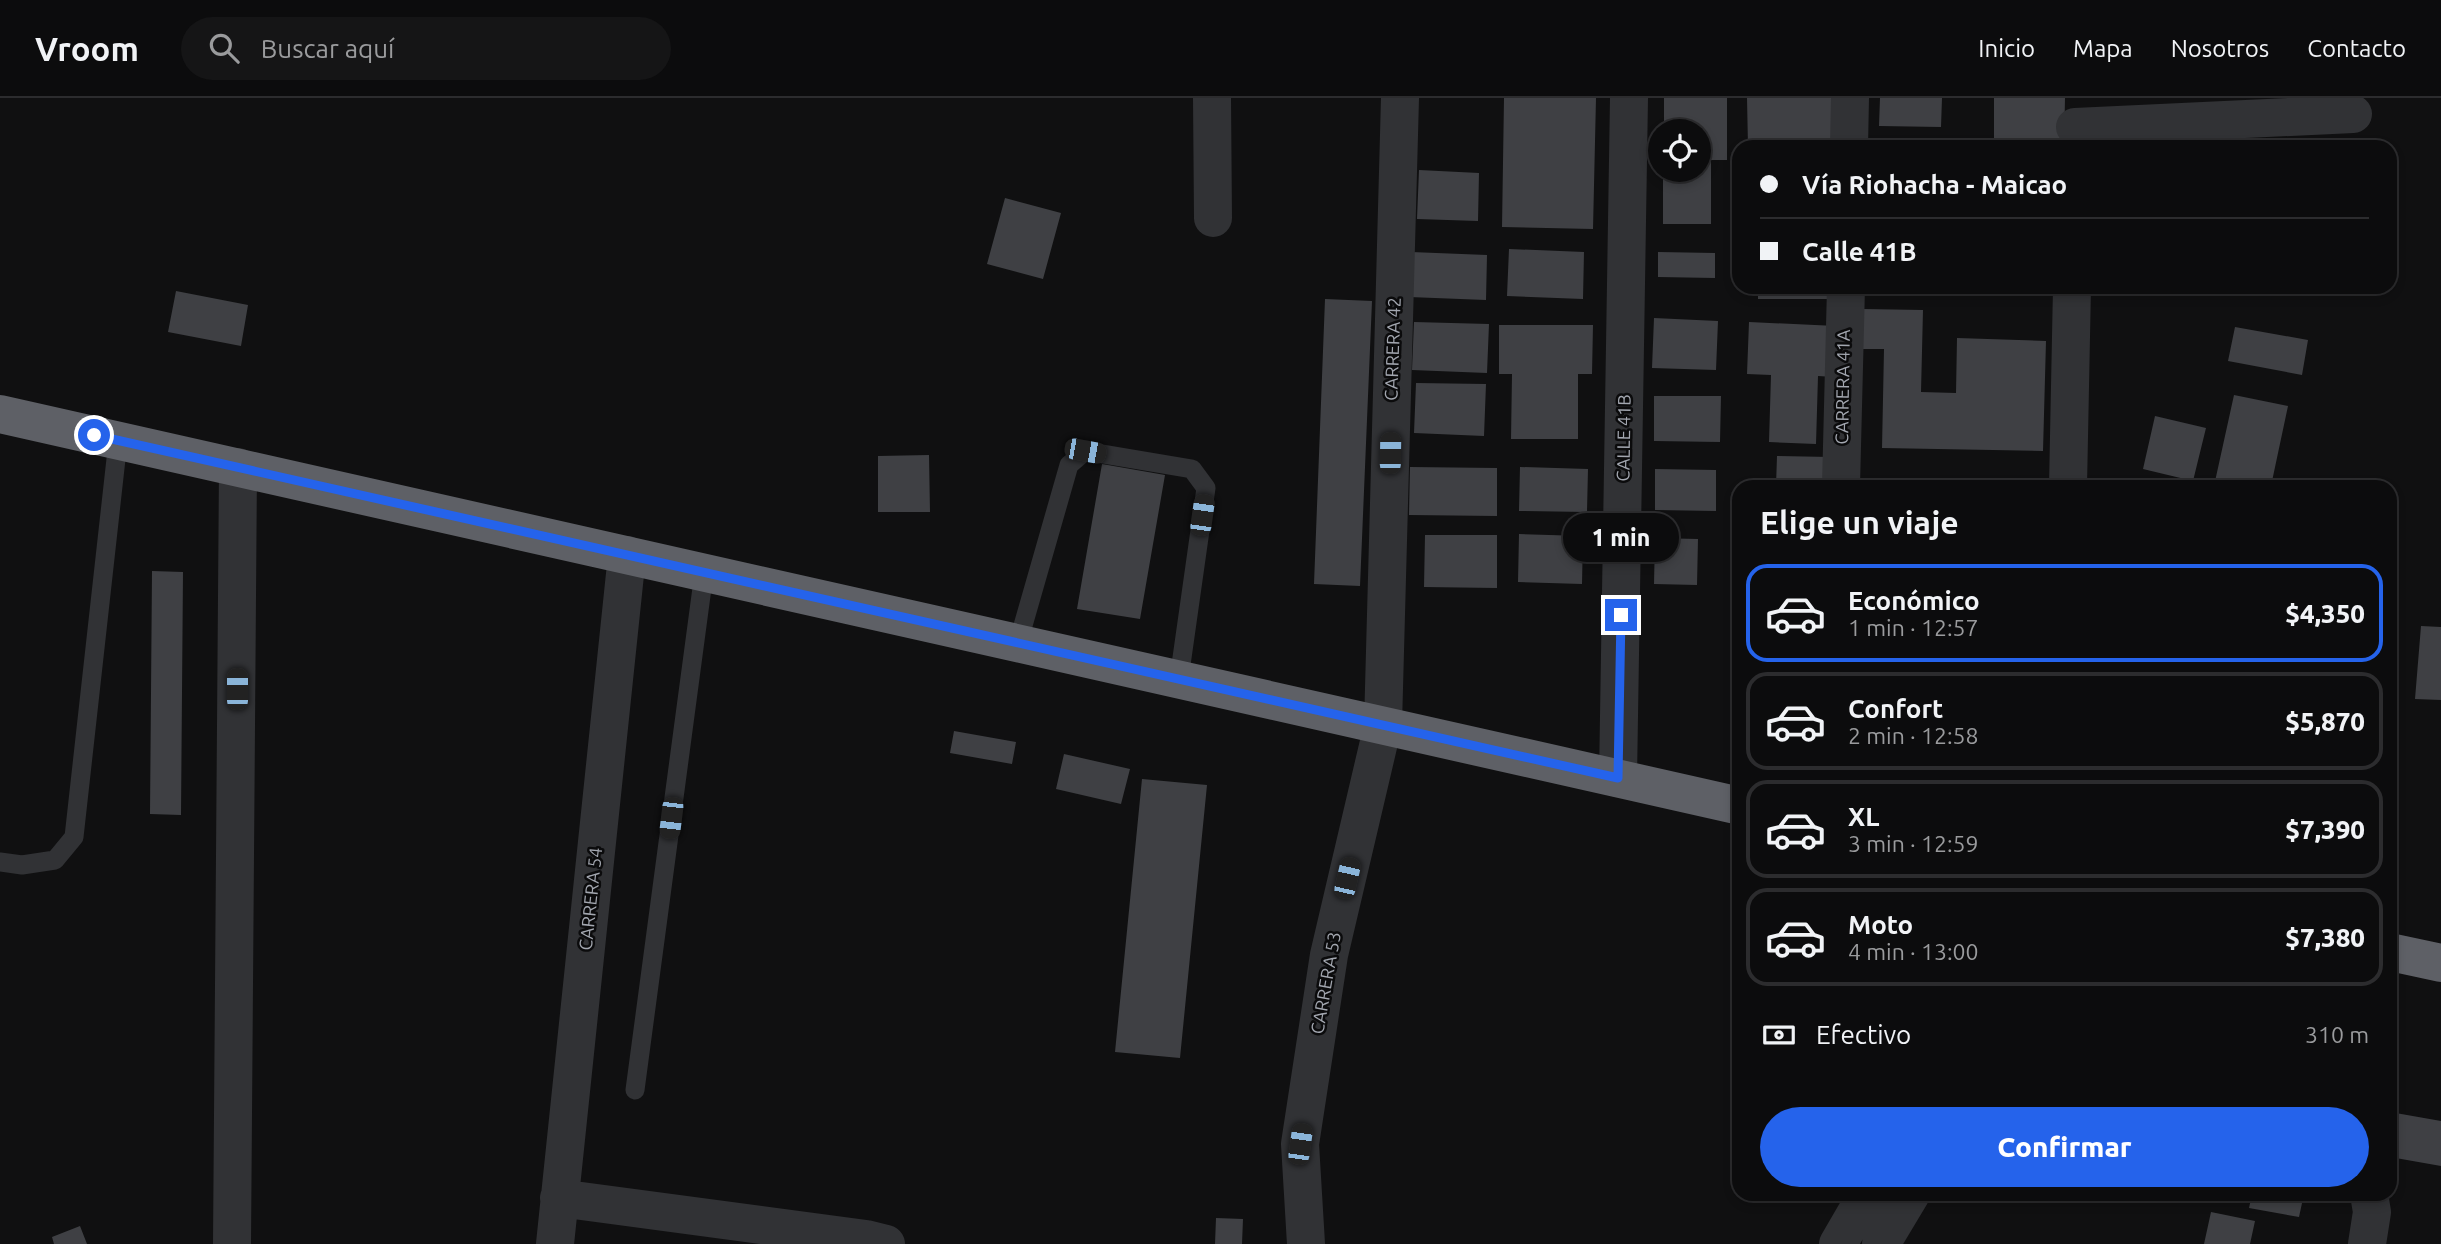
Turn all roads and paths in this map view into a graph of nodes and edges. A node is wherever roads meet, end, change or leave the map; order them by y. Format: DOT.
graph roads {
  1 [pos="1212,98"];
  2 [pos="1400,98"];
  3 [pos="1629,98"];
  4 [pos="1850,98"];
  5 [pos="2353,114"];
  6 [pos="2075,124"];
  7 [pos="1849,140"];
  8 [pos="1213,218"];
  9 [pos="1846,294"];
  10 [pos="2072,294"];
  11 [pos="0,414"];
  12 [pos="118,440"];
  13 [pos="238,467"];
  14 [pos="1841,480"];
  15 [pos="2068,480"];
  16 [pos="627,555"];
  17 [pos="704,573"];
  18 [pos="1018,643"];
  19 [pos="1179,679"];
  20 [pos="1383,725"];
  21 [pos="1618,778"];
  22 [pos="1732,804"];
  23 [pos="0,862"];
  24 [pos="2397,954"];
  25 [pos="2441,964"];
  26 [pos="635,1090"];
  27 [pos="559,1198"];
  28 [pos="1863,1201"];
  29 [pos="1907,1201"];
  30 [pos="2370,1201"];
  31 [pos="232,1244"];
  32 [pos="555,1244"];
  33 [pos="886,1244"];
  34 [pos="1306,1244"];
  35 [pos="1838,1244"];
  36 [pos="1881,1244"];
  37 [pos="2367,1244"];
  1 -- 8 [label="street"];
  2 -- 20 [label="street, CARRERA 42"];
  3 -- 21 [label="street, CALLE 41B"];
  4 -- 7 [label="street"];
  5 -- 6 [label="street"];
  9 -- 14 [label="street, CARRERA 41A"];
  10 -- 15 [label="street"];
  11 -- 12 [label="highway"];
  12 -- 13 [label="highway"];
  12 -- 23 [label="lane"];
  13 -- 16 [label="highway"];
  13 -- 31 [label="street"];
  16 -- 17 [label="highway"];
  16 -- 27 [label="street, CARRERA 54"];
  17 -- 18 [label="highway"];
  17 -- 26 [label="lane"];
  18 -- 19 [label="highway"];
  18 -- 19 [label="lane"];
  19 -- 20 [label="highway"];
  20 -- 21 [label="highway"];
  20 -- 34 [label="street, CARRERA 53"];
  21 -- 22 [label="highway"];
  24 -- 25 [label="highway"];
  27 -- 32 [label="street, CARRERA 54"];
  27 -- 33 [label="street"];
  28 -- 35 [label="street"];
  29 -- 36 [label="street"];
  30 -- 37 [label="street"];
}
